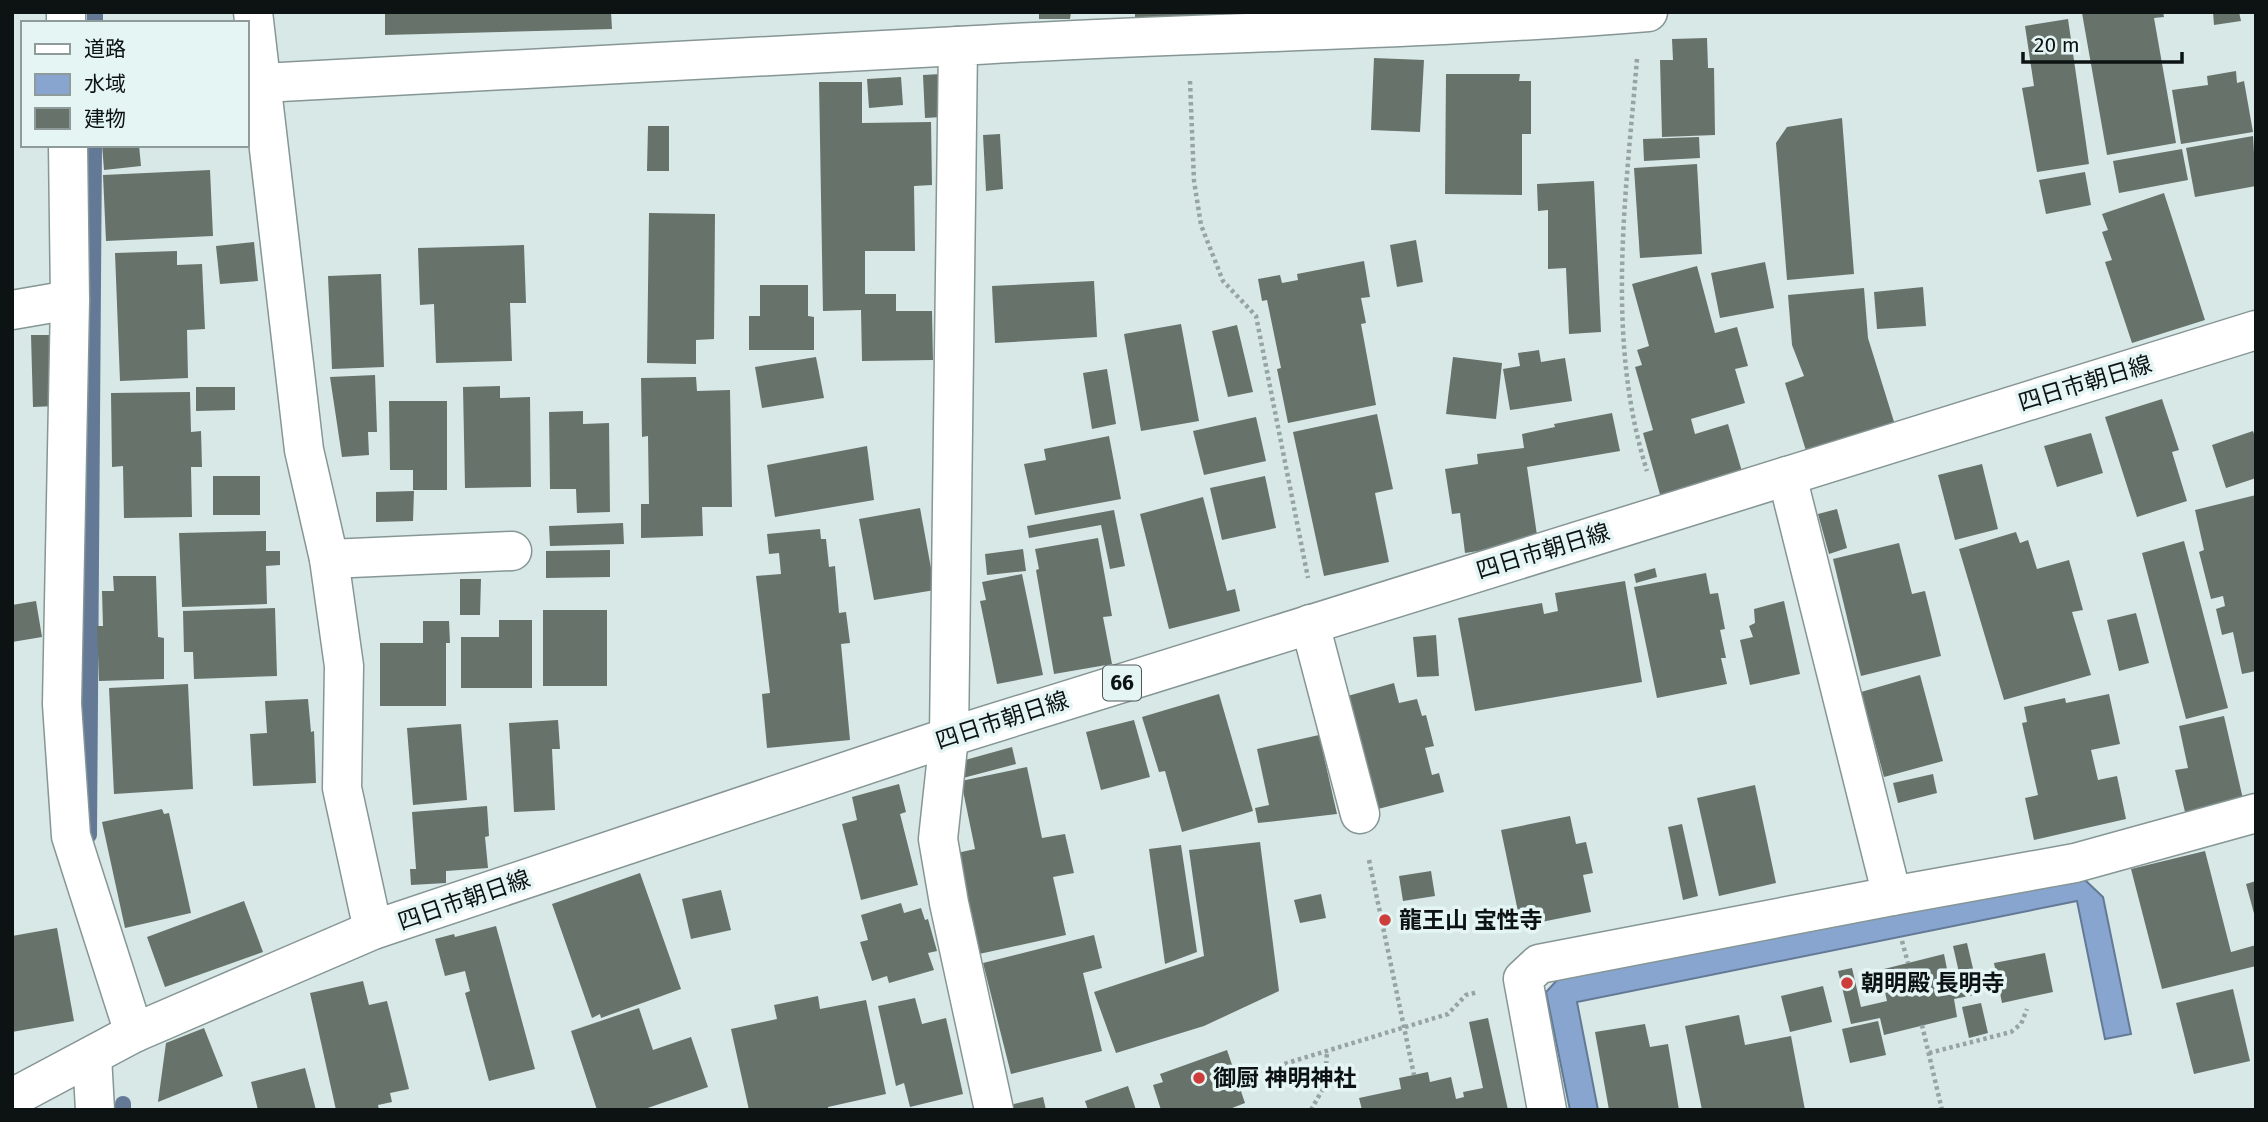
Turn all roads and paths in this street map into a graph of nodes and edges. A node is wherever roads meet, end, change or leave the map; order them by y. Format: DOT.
graph roads {
  1 [pos="253,12"];
  2 [pos="1648,12"];
  3 [pos="1641,13"];
  4 [pos="1095,25"];
  5 [pos="1191,35"];
  6 [pos="958,46"];
  7 [pos="262,83"];
  8 [pos="68,147"];
  9 [pos="70,300"];
  10 [pos="12,310"];
  11 [pos="2256,330"];
  12 [pos="1787,476"];
  13 [pos="1661,514"];
  14 [pos="512,551"];
  15 [pos="329,559"];
  16 [pos="1314,623"];
  17 [pos="949,737"];
  18 [pos="2256,813"];
  19 [pos="1360,814"];
  20 [pos="1892,895"];
  21 [pos="373,930"];
  22 [pos="1902,941"];
  23 [pos="1908,963"];
  24 [pos="1523,979"];
  25 [pos="2027,1009"];
  26 [pos="1923,1025"];
  27 [pos="1403,1027"];
  28 [pos="134,1033"];
  29 [pos="1327,1051"];
  30 [pos="1929,1054"];
  31 [pos="92,1056"];
  32 [pos="1251,1074"];
  33 [pos="1414,1075"];
  34 [pos="12,1098"];
  35 [pos="94,1110"];
  36 [pos="994,1110"];
  37 [pos="1311,1110"];
  38 [pos="1547,1110"];
  39 [pos="1942,1110"];
  1 -- 7 [label="street"];
  2 -- 3 [label="street"];
  3 -- 5 [label="street"];
  3 -- 13 [label="path"];
  4 -- 5 [label="street"];
  4 -- 6 [label="street"];
  5 -- 16 [label="path"];
  6 -- 7 [label="street"];
  6 -- 17 [label="street"];
  7 -- 15 [label="street"];
  8 -- 9 [label="street"];
  9 -- 10 [label="street"];
  9 -- 28 [label="street"];
  11 -- 12 [label="street, 四日市朝日線 / 66"];
  12 -- 13 [label="street, 四日市朝日線 / 66"];
  12 -- 20 [label="street"];
  13 -- 16 [label="street, 四日市朝日線 / 66"];
  14 -- 15 [label="street"];
  15 -- 21 [label="street"];
  16 -- 17 [label="street, 四日市朝日線 / 66"];
  16 -- 19 [label="street"];
  17 -- 21 [label="street, 四日市朝日線 / 66"];
  17 -- 36 [label="street"];
  18 -- 20 [label="street"];
  19 -- 27 [label="path"];
  20 -- 24 [label="street"];
  21 -- 28 [label="street, 四日市朝日線 / 66"];
  22 -- 23 [label="path"];
  24 -- 27 [label="path"];
  24 -- 38 [label="street"];
  25 -- 30 [label="path"];
  26 -- 30 [label="path"];
  27 -- 29 [label="path"];
  27 -- 33 [label="path"];
  28 -- 31 [label="street, 四日市朝日線 / 66"];
  29 -- 32 [label="path"];
  29 -- 37 [label="path"];
  30 -- 39 [label="path"];
  31 -- 34 [label="street, 四日市朝日線 / 66"];
  31 -- 35 [label="street"];
}
